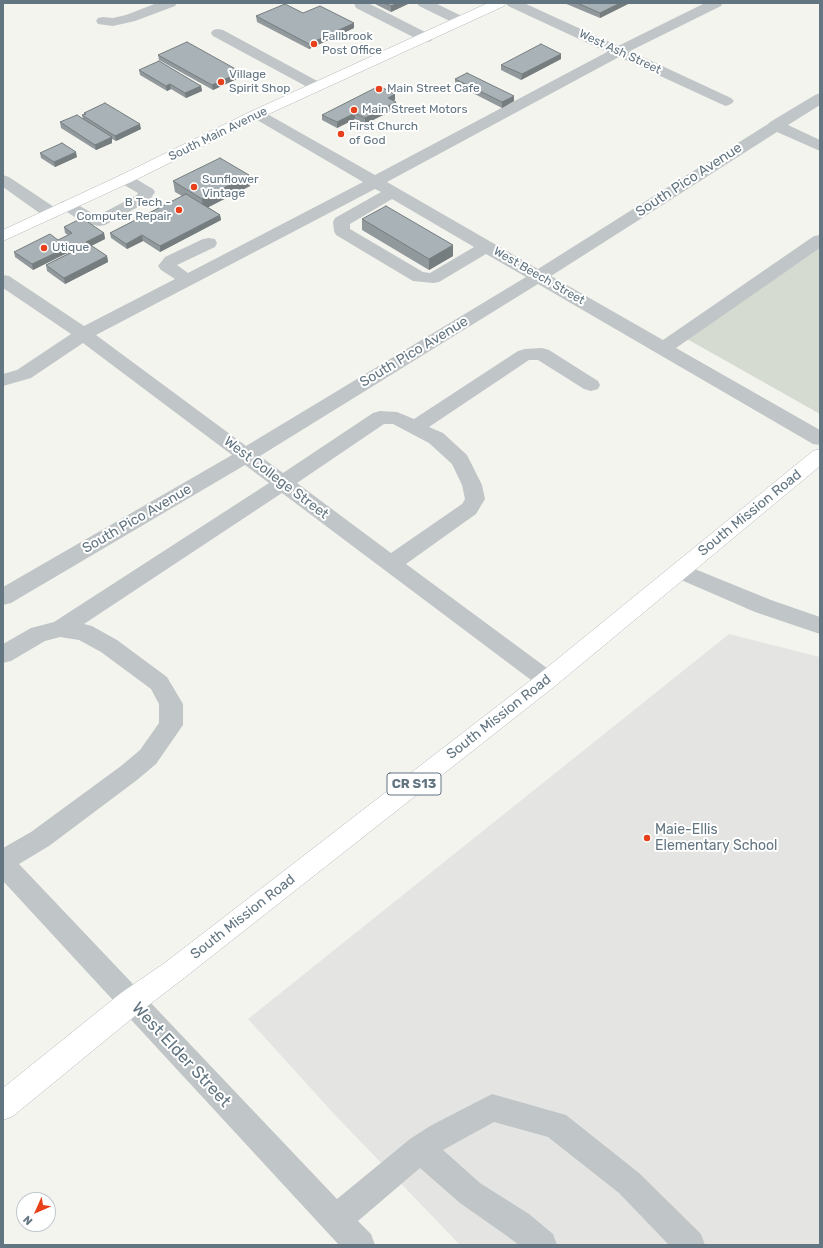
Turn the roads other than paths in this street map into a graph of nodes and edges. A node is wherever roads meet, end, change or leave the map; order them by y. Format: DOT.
graph roads {
  1 [pos="170,3"];
  2 [pos="361,3"];
  3 [pos="424,3"];
  4 [pos="499,3"];
  5 [pos="513,3"];
  6 [pos="716,3"];
  7 [pos="103,21"];
  8 [pos="461,21"];
  9 [pos="218,33"];
  10 [pos="426,38"];
  11 [pos="619,51"];
  12 [pos="316,86"];
  13 [pos="820,98"];
  14 [pos="726,101"];
  15 [pos="257,114"];
  16 [pos="775,125"];
  17 [pos="820,146"];
  18 [pos="126,179"];
  19 [pos="3,180"];
  20 [pos="375,182"];
  21 [pos="393,192"];
  22 [pos="67,206"];
  23 [pos="51,213"];
  24 [pos="3,236"];
  25 [pos="820,240"];
  26 [pos="209,243"];
  27 [pos="487,246"];
  28 [pos="539,276"];
  29 [pos="3,280"];
  30 [pos="187,280"];
  31 [pos="82,334"];
  32 [pos="664,349"];
  33 [pos="3,380"];
  34 [pos="591,385"];
  35 [pos="415,427"];
  36 [pos="820,439"];
  37 [pos="246,455"];
  38 [pos="820,456"];
  39 [pos="282,483"];
  40 [pos="391,564"];
  41 [pos="680,572"];
  42 [pos="3,597"];
  43 [pos="820,626"];
  44 [pos="60,629"];
  45 [pos="3,655"];
  46 [pos="547,680"];
  47 [pos="3,862"];
  48 [pos="131,1002"];
  49 [pos="3,1106"];
  50 [pos="420,1149"];
  51 [pos="337,1219"];
  52 [pos="360,1245"];
  53 [pos="542,1245"];
  54 [pos="690,1245"];
  1 -- 7 [label="street"];
  2 -- 10 [label="street"];
  3 -- 8 [label="street"];
  4 -- 8 [label="main road, South Main Avenue"];
  5 -- 11 [label="street, West Ash Street"];
  6 -- 11 [label="street"];
  8 -- 10 [label="main road, South Main Avenue"];
  9 -- 12 [label="street"];
  10 -- 12 [label="main road, South Main Avenue"];
  11 -- 14 [label="street, West Ash Street"];
  11 -- 20 [label="street"];
  12 -- 15 [label="main road, South Main Avenue"];
  13 -- 16 [label="street, South Pico Avenue"];
  15 -- 18 [label="main road, South Main Avenue"];
  15 -- 20 [label="street, West Beech Street"];
  16 -- 17 [label="street"];
  16 -- 28 [label="street, South Pico Avenue"];
  18 -- 22 [label="main road, South Main Avenue"];
  18 -- 22 [label="street"];
  19 -- 23 [label="street"];
  20 -- 21 [label="street, West Beech Street"];
  20 -- 30 [label="street"];
  21 -- 27 [label="street, West Beech Street"];
  21 -- 27 [label="street"];
  22 -- 23 [label="main road, South Main Avenue"];
  23 -- 24 [label="main road, South Main Avenue"];
  25 -- 32 [label="street"];
  26 -- 30 [label="street"];
  27 -- 28 [label="street, West Beech Street"];
  28 -- 32 [label="street, West Beech Street"];
  28 -- 37 [label="street, South Pico Avenue"];
  29 -- 31 [label="street, West College Street"];
  30 -- 31 [label="street"];
  31 -- 33 [label="street"];
  31 -- 37 [label="street, West College Street"];
  32 -- 36 [label="street, West Beech Street"];
  34 -- 35 [label="street"];
  35 -- 39 [label="street"];
  35 -- 40 [label="street"];
  37 -- 39 [label="street, West College Street"];
  37 -- 42 [label="street, South Pico Avenue"];
  38 -- 41 [label="main road, South Mission Road / CR S13"];
  39 -- 40 [label="street, West College Street"];
  39 -- 44 [label="street"];
  40 -- 46 [label="street, West College Street"];
  41 -- 43 [label="street"];
  41 -- 46 [label="main road, South Mission Road / CR S13"];
  44 -- 45 [label="street"];
  44 -- 47 [label="street"];
  46 -- 48 [label="main road, South Mission Road / CR S13"];
  47 -- 48 [label="street, West Elder Street"];
  48 -- 49 [label="main road, South Mission Road / CR S13"];
  48 -- 51 [label="street, West Elder Street"];
  50 -- 51 [label="street"];
  50 -- 53 [label="street"];
  50 -- 54 [label="street"];
  51 -- 52 [label="street, West Elder Street"];
}
